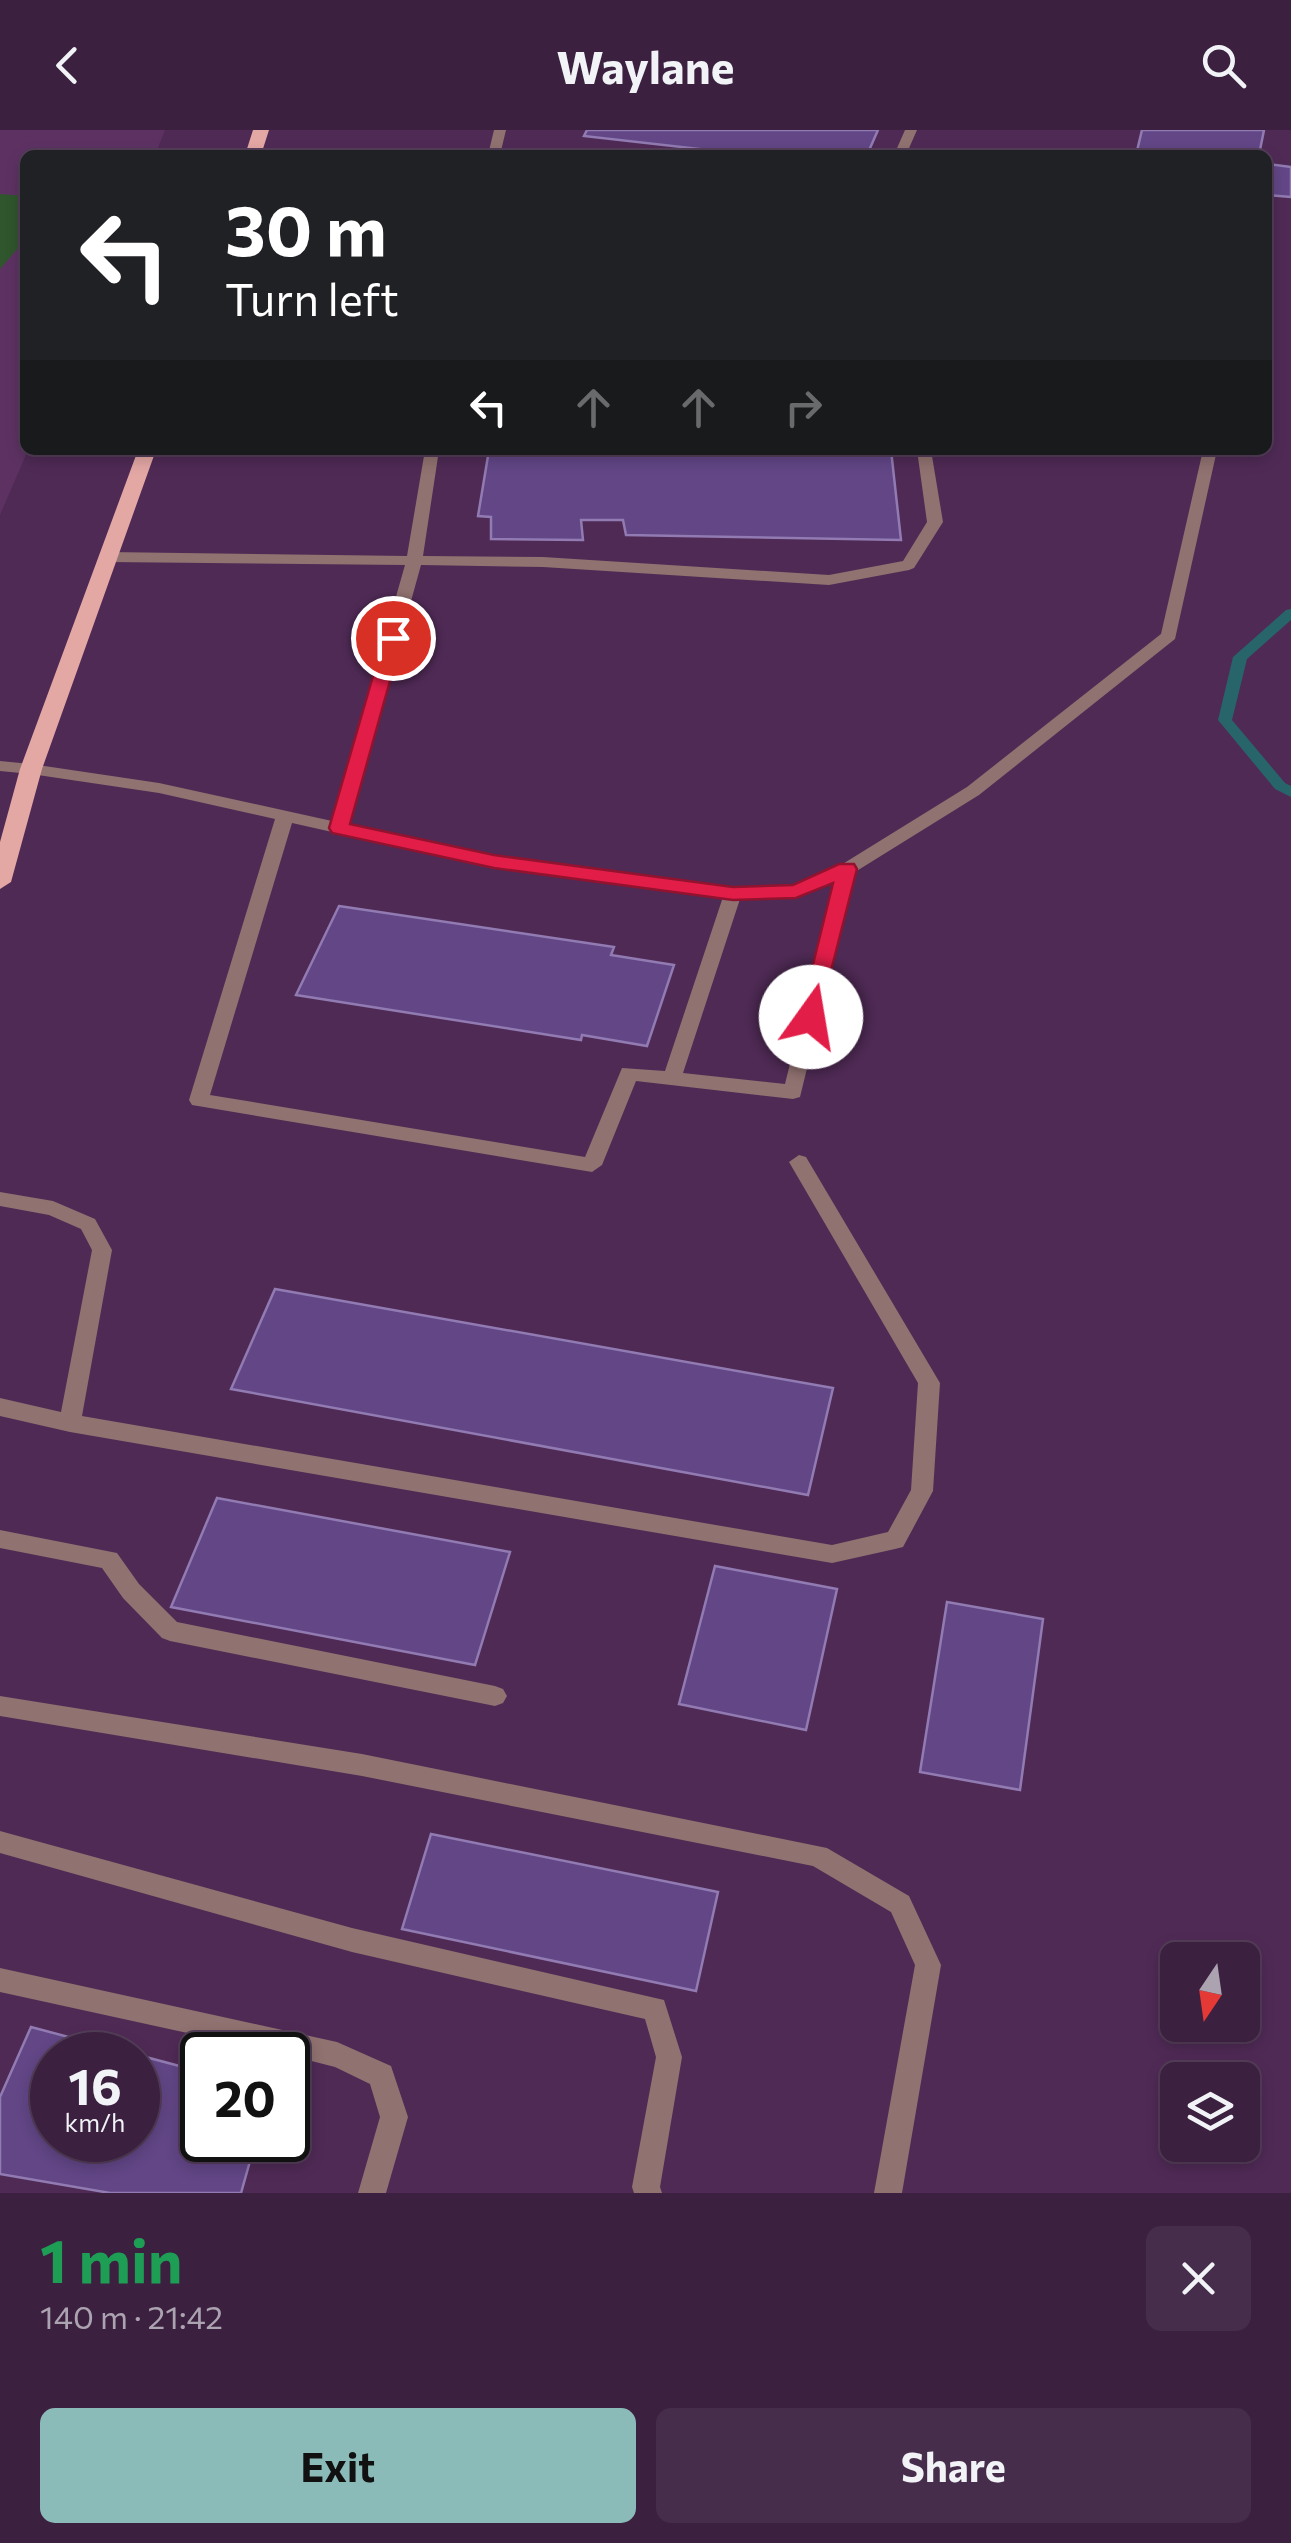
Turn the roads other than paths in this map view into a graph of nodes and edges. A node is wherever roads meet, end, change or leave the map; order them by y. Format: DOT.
graph roads {
  1 [pos="145,455"];
  2 [pos="431,455"];
  3 [pos="925,455"];
  4 [pos="1209,455"];
  5 [pos="108,557"];
  6 [pos="414,561"];
  7 [pos="0,766"];
  8 [pos="31,769"];
  9 [pos="285,816"];
  10 [pos="339,828"];
  11 [pos="846,869"];
  12 [pos="0,882"];
  13 [pos="733,893"];
  14 [pos="672,1079"];
  15 [pos="798,1162"];
  16 [pos="0,1200"];
  17 [pos="0,1406"];
  18 [pos="70,1423"];
  19 [pos="0,1540"];
  20 [pos="495,1696"];
  21 [pos="0,1706"];
  22 [pos="0,1842"];
  23 [pos="0,1980"];
  24 [pos="372,2193"];
  25 [pos="648,2193"];
  26 [pos="888,2193"];
  1 -- 5 [label="main road"];
  2 -- 6 [label="street"];
  3 -- 6 [label="street"];
  4 -- 11 [label="street"];
  5 -- 6 [label="street"];
  5 -- 8 [label="main road"];
  6 -- 10 [label="street"];
  7 -- 8 [label="street"];
  8 -- 9 [label="street"];
  8 -- 12 [label="main road"];
  9 -- 10 [label="street"];
  9 -- 14 [label="street"];
  10 -- 13 [label="street"];
  11 -- 13 [label="street"];
  11 -- 14 [label="street"];
  13 -- 14 [label="street"];
  15 -- 18 [label="street"];
  16 -- 18 [label="street"];
  17 -- 18 [label="street"];
  19 -- 20 [label="street"];
  21 -- 26 [label="street"];
  22 -- 25 [label="street"];
  23 -- 24 [label="street"];
}
